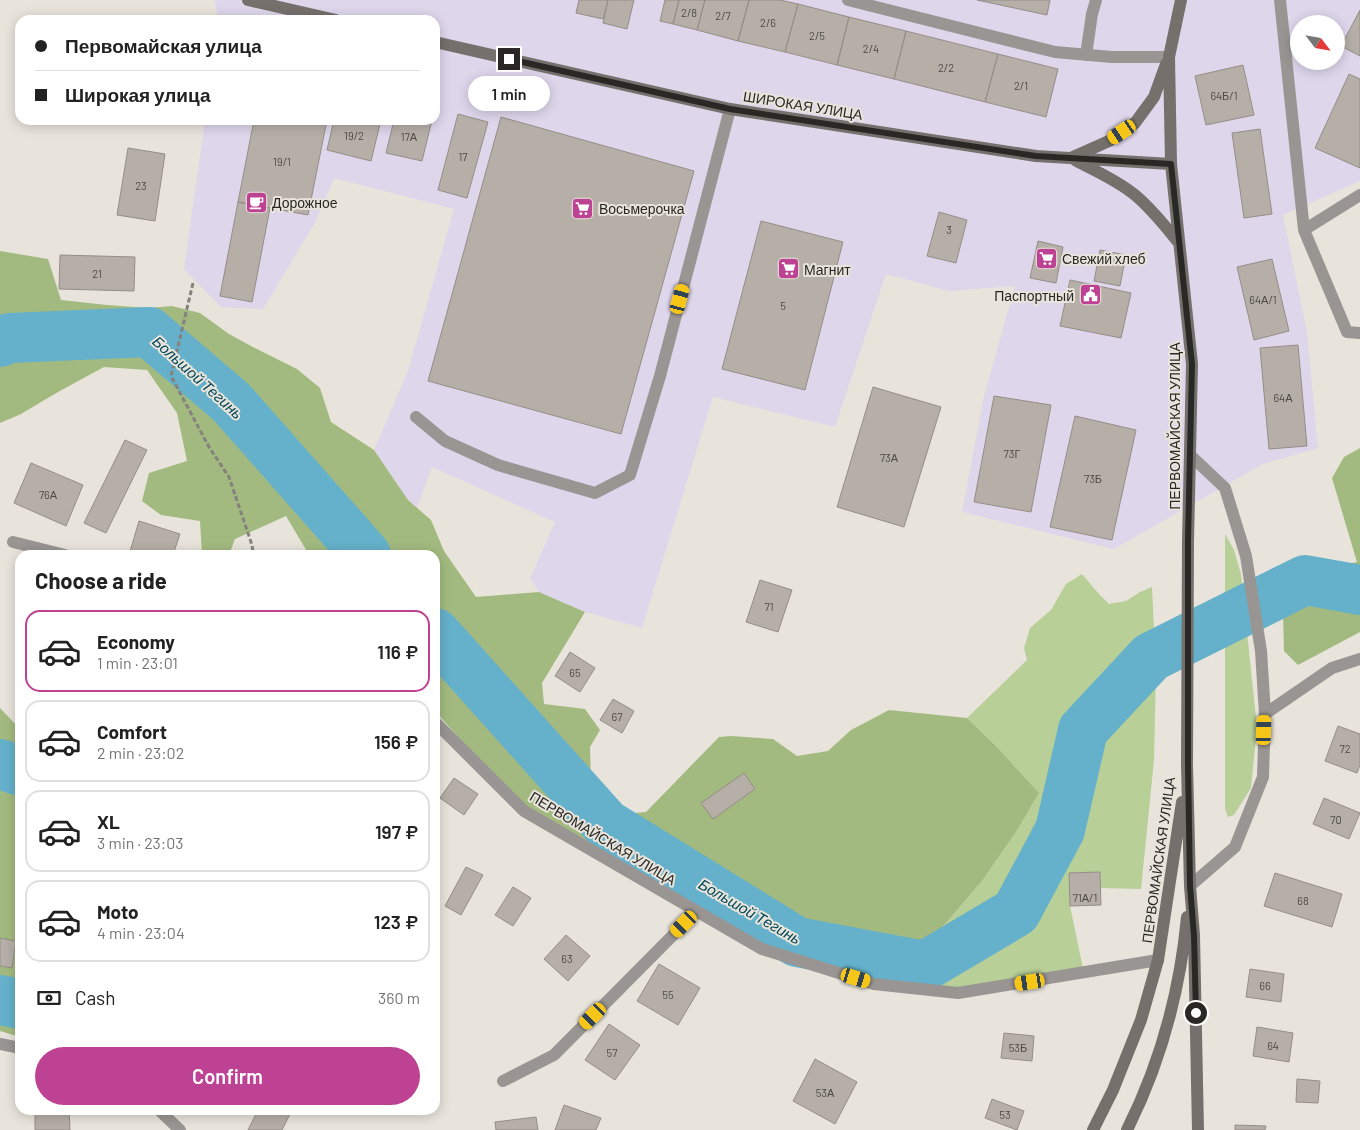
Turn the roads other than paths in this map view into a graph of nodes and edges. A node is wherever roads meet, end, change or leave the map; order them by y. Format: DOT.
graph roads {
  1 [pos="248,0"];
  2 [pos="848,0"];
  3 [pos="1096,0"];
  4 [pos="1181,0"];
  5 [pos="1280,0"];
  6 [pos="314,15"];
  7 [pos="440,43"];
  8 [pos="1086,55"];
  9 [pos="1169,57"];
  10 [pos="730,109"];
  11 [pos="1070,158"];
  12 [pos="1171,164"];
  13 [pos="1360,195"];
  14 [pos="1304,230"];
  15 [pos="1180,244"];
  16 [pos="1360,333"];
  17 [pos="416,417"];
  18 [pos="1190,455"];
  19 [pos="13,542"];
  20 [pos="45,550"];
  21 [pos="1360,659"];
  22 [pos="1265,714"];
  23 [pos="440,727"];
  24 [pos="1188,765"];
  25 [pos="1190,886"];
  26 [pos="697,912"];
  27 [pos="1158,960"];
  28 [pos="0,1044"];
  29 [pos="15,1047"];
  30 [pos="503,1081"];
  31 [pos="164,1115"];
  32 [pos="1096,1127"];
  33 [pos="180,1130"];
  34 [pos="1127,1130"];
  35 [pos="1198,1130"];
  1 -- 6 [label="street"];
  2 -- 8 [label="street"];
  3 -- 8 [label="street"];
  4 -- 9 [label="street, ПЕРВОМАЙСКАЯ УЛИЦА"];
  5 -- 14 [label="street"];
  7 -- 10 [label="street, ШИРОКАЯ УЛИЦА"];
  8 -- 9 [label="street"];
  9 -- 11 [label="street"];
  9 -- 12 [label="street, ПЕРВОМАЙСКАЯ УЛИЦА"];
  10 -- 11 [label="street, ШИРОКАЯ УЛИЦА"];
  10 -- 17 [label="street"];
  11 -- 12 [label="street, ШИРОКАЯ УЛИЦА"];
  11 -- 15 [label="street"];
  12 -- 15 [label="street, ПЕРВОМАЙСКАЯ УЛИЦА"];
  13 -- 14 [label="street"];
  14 -- 16 [label="street"];
  15 -- 18 [label="street, ПЕРВОМАЙСКАЯ УЛИЦА"];
  18 -- 22 [label="street"];
  18 -- 24 [label="street, ПЕРВОМАЙСКАЯ УЛИЦА"];
  19 -- 20 [label="street"];
  21 -- 22 [label="street"];
  22 -- 25 [label="street"];
  23 -- 26 [label="street, ПЕРВОМАЙСКАЯ УЛИЦА"];
  24 -- 25 [label="street, ПЕРВОМАЙСКАЯ УЛИЦА"];
  24 -- 27 [label="street, ПЕРВОМАЙСКАЯ УЛИЦА"];
  25 -- 34 [label="street"];
  25 -- 35 [label="street, ПЕРВОМАЙСКАЯ УЛИЦА"];
  26 -- 27 [label="street, ПЕРВОМАЙСКАЯ УЛИЦА"];
  26 -- 30 [label="street"];
  27 -- 32 [label="street, ПЕРВОМАЙСКАЯ УЛИЦА"];
  28 -- 29 [label="street"];
  31 -- 33 [label="street"];
}
